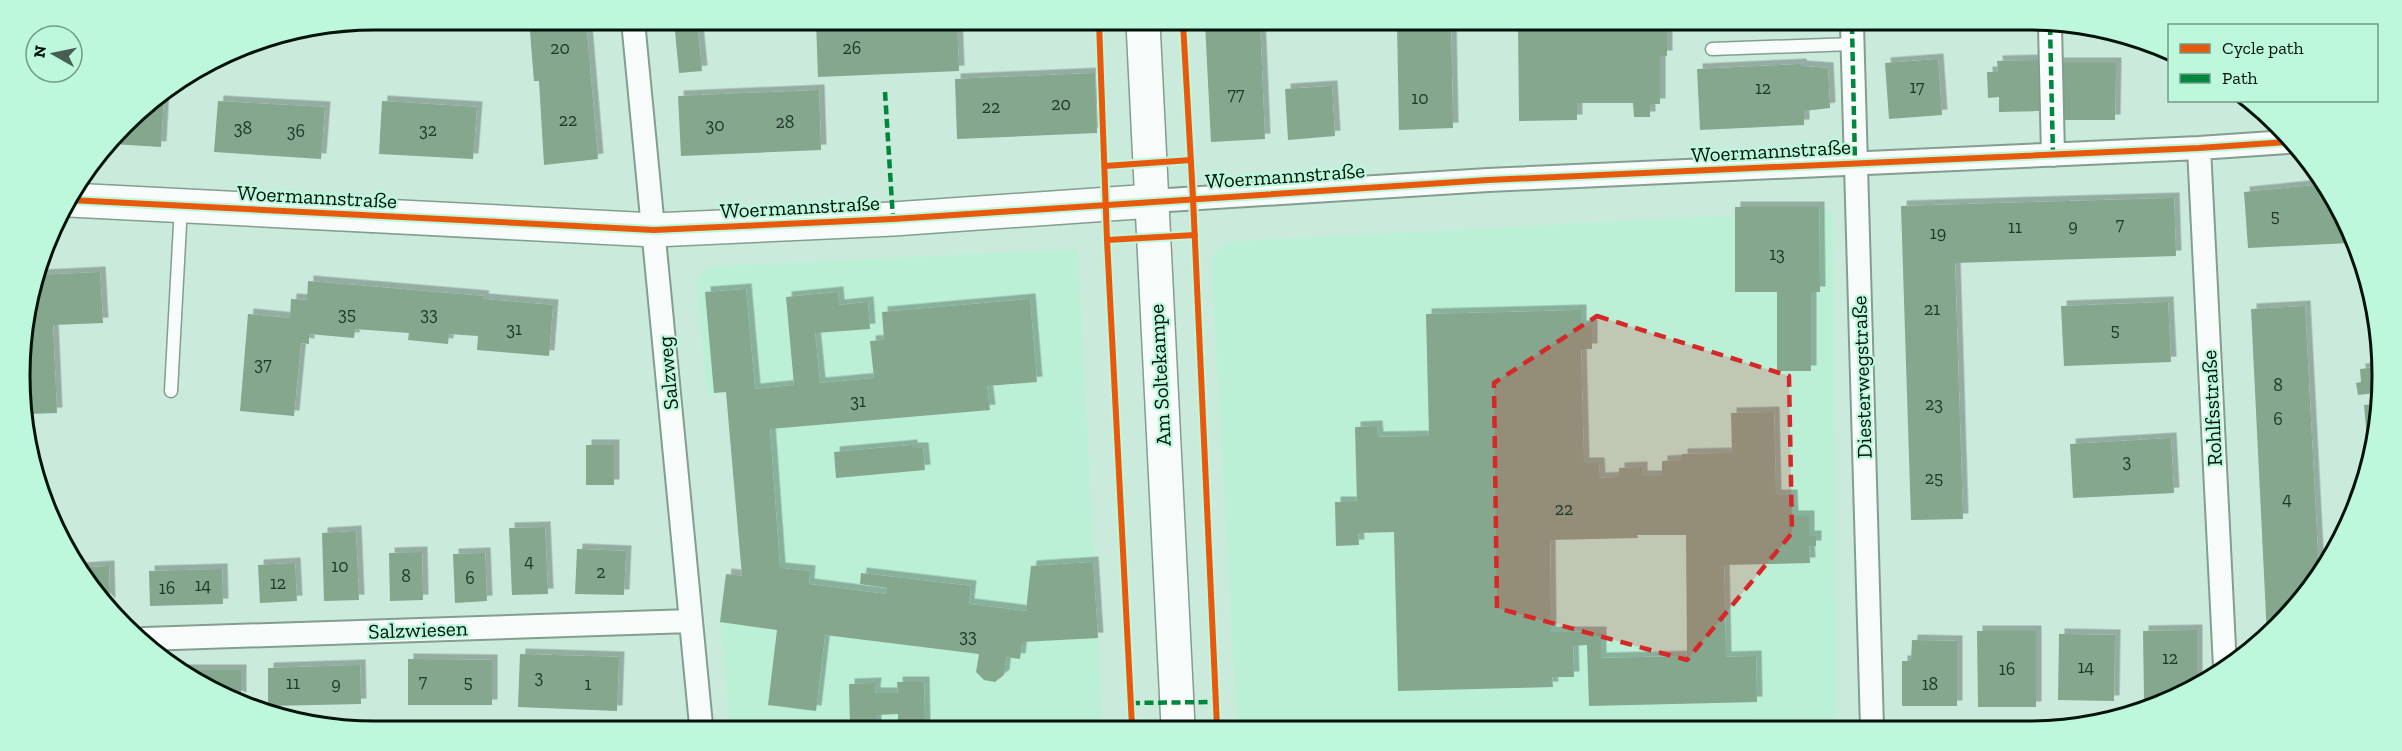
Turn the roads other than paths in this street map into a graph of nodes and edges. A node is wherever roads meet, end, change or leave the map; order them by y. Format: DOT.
graph roads {
  1 [pos="634,30"];
  2 [pos="1143,30"];
  3 [pos="2050,31"];
  4 [pos="1853,35"];
  5 [pos="1712,49"];
  6 [pos="2281,142"];
  7 [pos="2199,148"];
  8 [pos="2053,155"];
  9 [pos="1856,164"];
  10 [pos="78,200"];
  11 [pos="1152,201"];
  12 [pos="181,206"];
  13 [pos="654,231"];
  14 [pos="171,391"];
  15 [pos="691,621"];
  16 [pos="152,639"];
  17 [pos="2225,659"];
  18 [pos="701,721"];
  19 [pos="1178,721"];
  20 [pos="1872,721"];
  1 -- 13 [label="street, Salzweg"];
  2 -- 11 [label="street, Am Soltekampe"];
  3 -- 8 [label="street"];
  4 -- 5 [label="lane"];
  4 -- 9 [label="street, Diesterwegstraße"];
  6 -- 7 [label="street, Woermannstraße"];
  7 -- 8 [label="street, Woermannstraße"];
  7 -- 17 [label="street, Rohlfsstraße"];
  8 -- 9 [label="street, Woermannstraße"];
  9 -- 11 [label="street, Woermannstraße"];
  9 -- 20 [label="street, Diesterwegstraße"];
  10 -- 12 [label="street, Woermannstraße"];
  11 -- 13 [label="street, Woermannstraße"];
  11 -- 19 [label="street, Am Soltekampe"];
  12 -- 13 [label="street, Woermannstraße"];
  12 -- 14 [label="lane"];
  13 -- 15 [label="street, Salzweg"];
  15 -- 16 [label="street, Salzwiesen"];
  15 -- 18 [label="street, Salzweg"];
}
